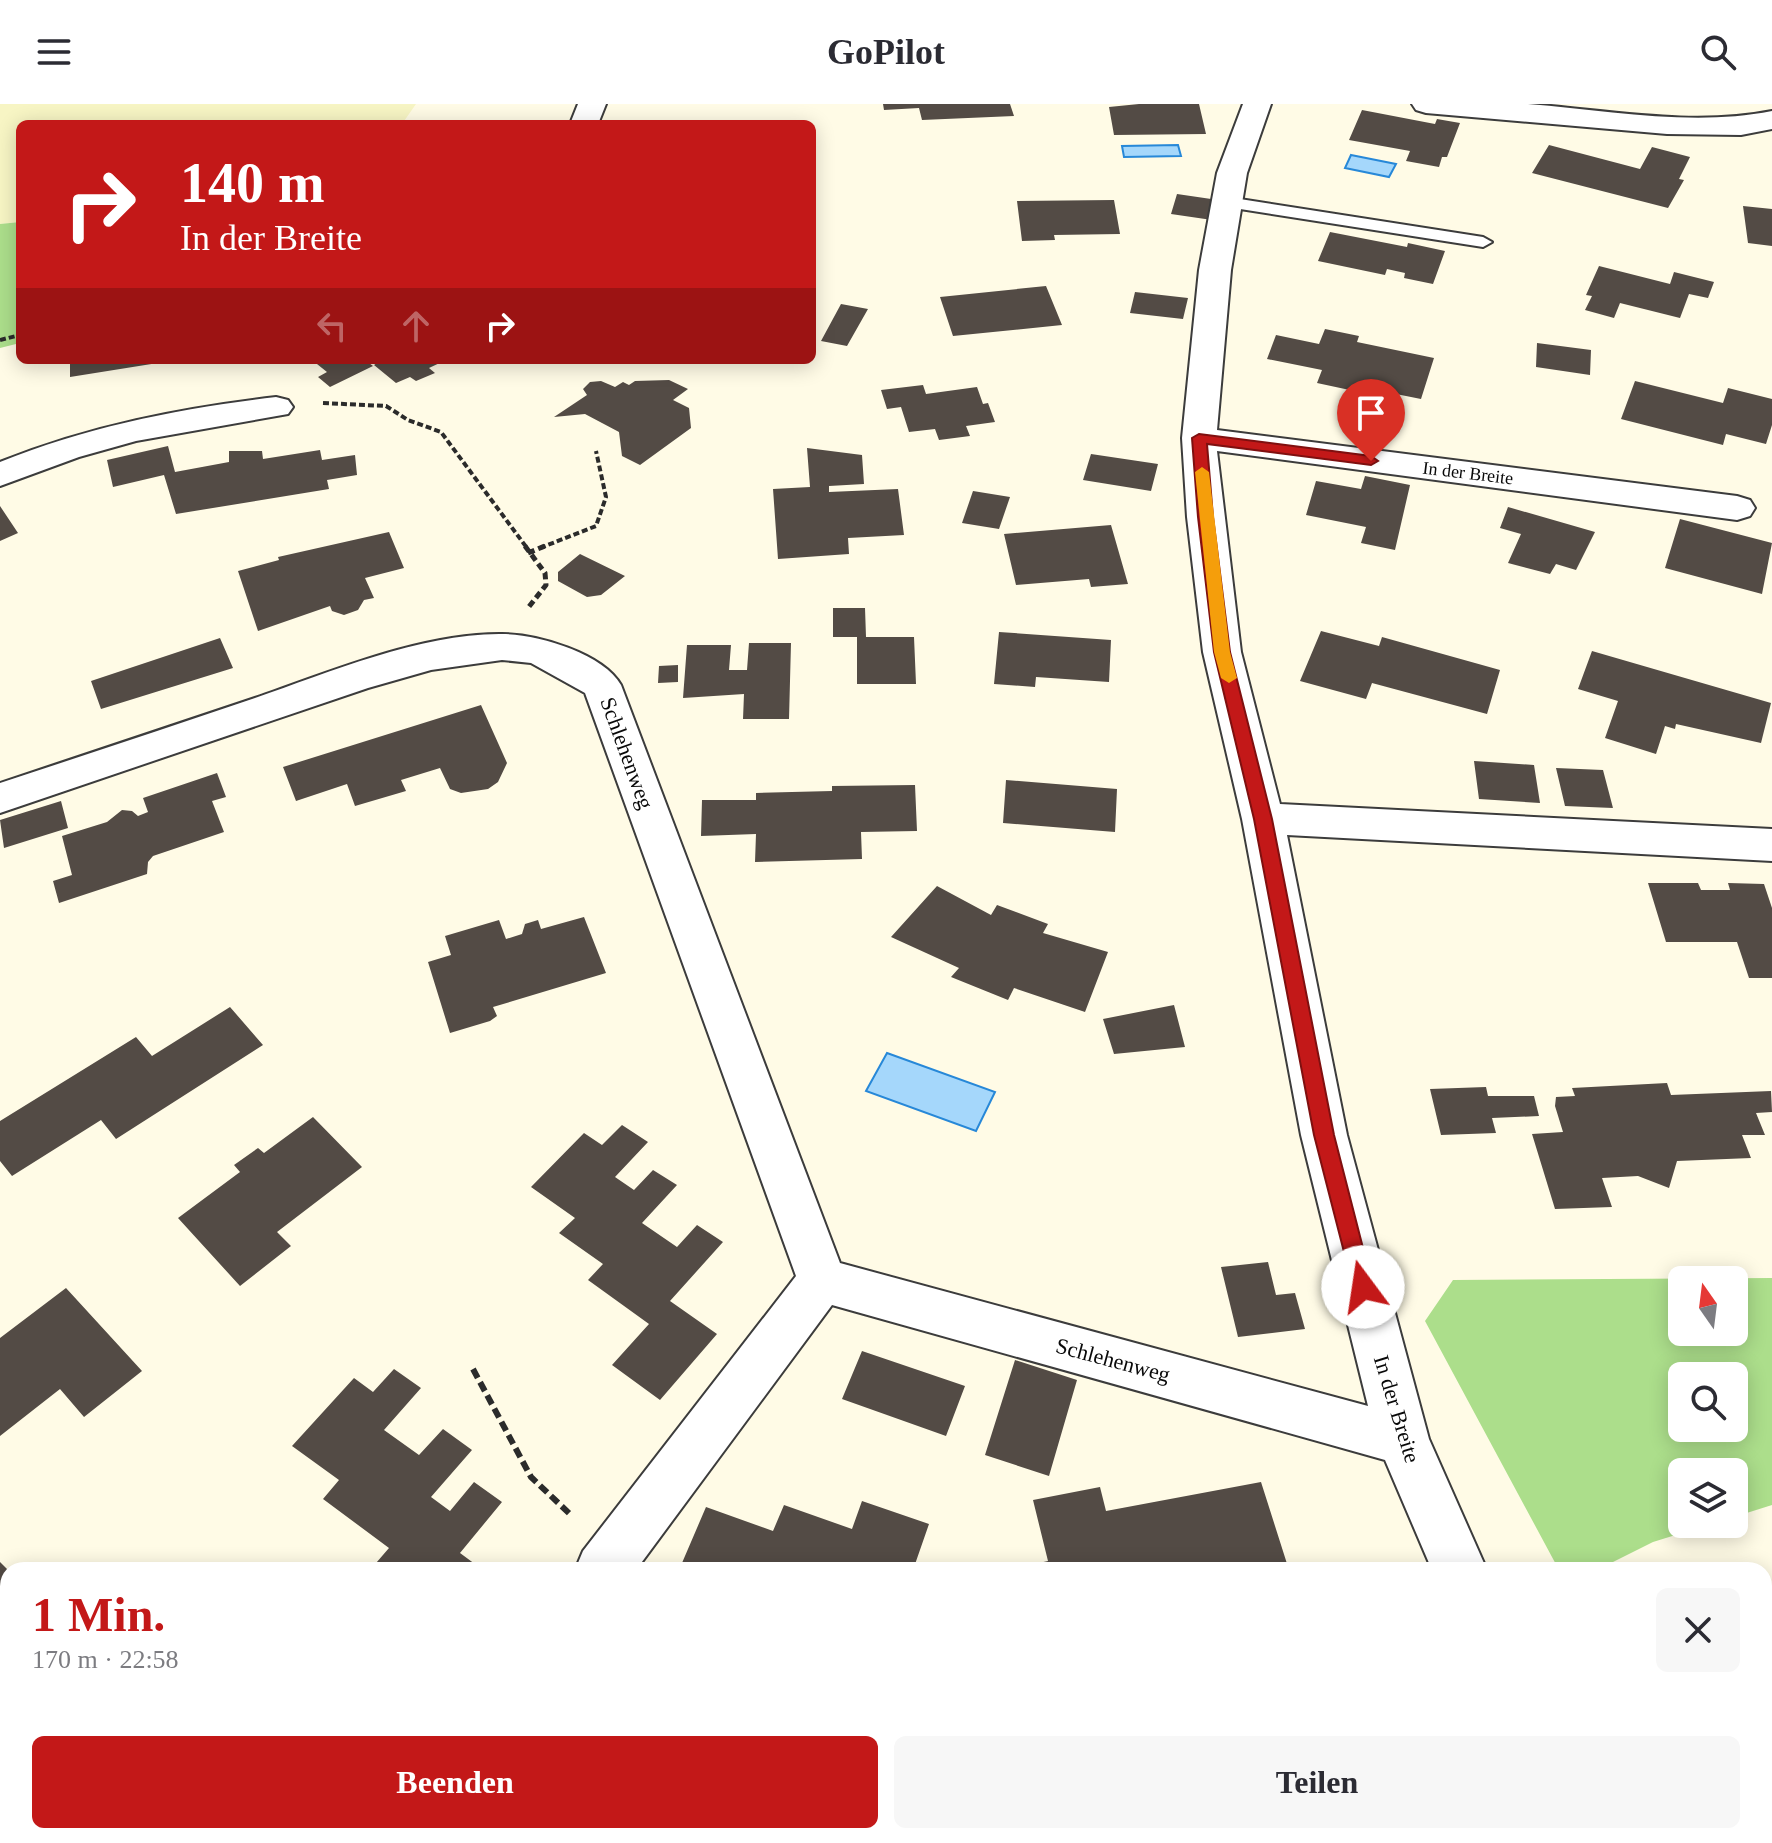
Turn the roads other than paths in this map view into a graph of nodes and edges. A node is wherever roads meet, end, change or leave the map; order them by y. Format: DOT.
graph roads {
  1 [pos="1257,104"];
  2 [pos="1426,104"];
  3 [pos="1772,120"];
  4 [pos="1227,202"];
  5 [pos="1483,242"];
  6 [pos="276,407"];
  7 [pos="1199,438"];
  8 [pos="0,475"];
  9 [pos="1737,508"];
  10 [pos="0,798"];
  11 [pos="1263,819"];
  12 [pos="1772,845"];
  13 [pos="822,1280"];
  14 [pos="1403,1440"];
  15 [pos="609,1562"];
  16 [pos="1456,1562"];
  1 -- 4 [label="street, In der Breite"];
  2 -- 3 [label="street"];
  4 -- 5 [label="lane"];
  4 -- 7 [label="street, In der Breite"];
  6 -- 8 [label="street"];
  7 -- 9 [label="street, In der Breite"];
  7 -- 11 [label="street, In der Breite"];
  10 -- 13 [label="street, Schlehenweg"];
  11 -- 12 [label="street"];
  11 -- 14 [label="street, In der Breite"];
  13 -- 14 [label="street, Schlehenweg"];
  13 -- 15 [label="street"];
  14 -- 16 [label="street, In der Breite"];
}
